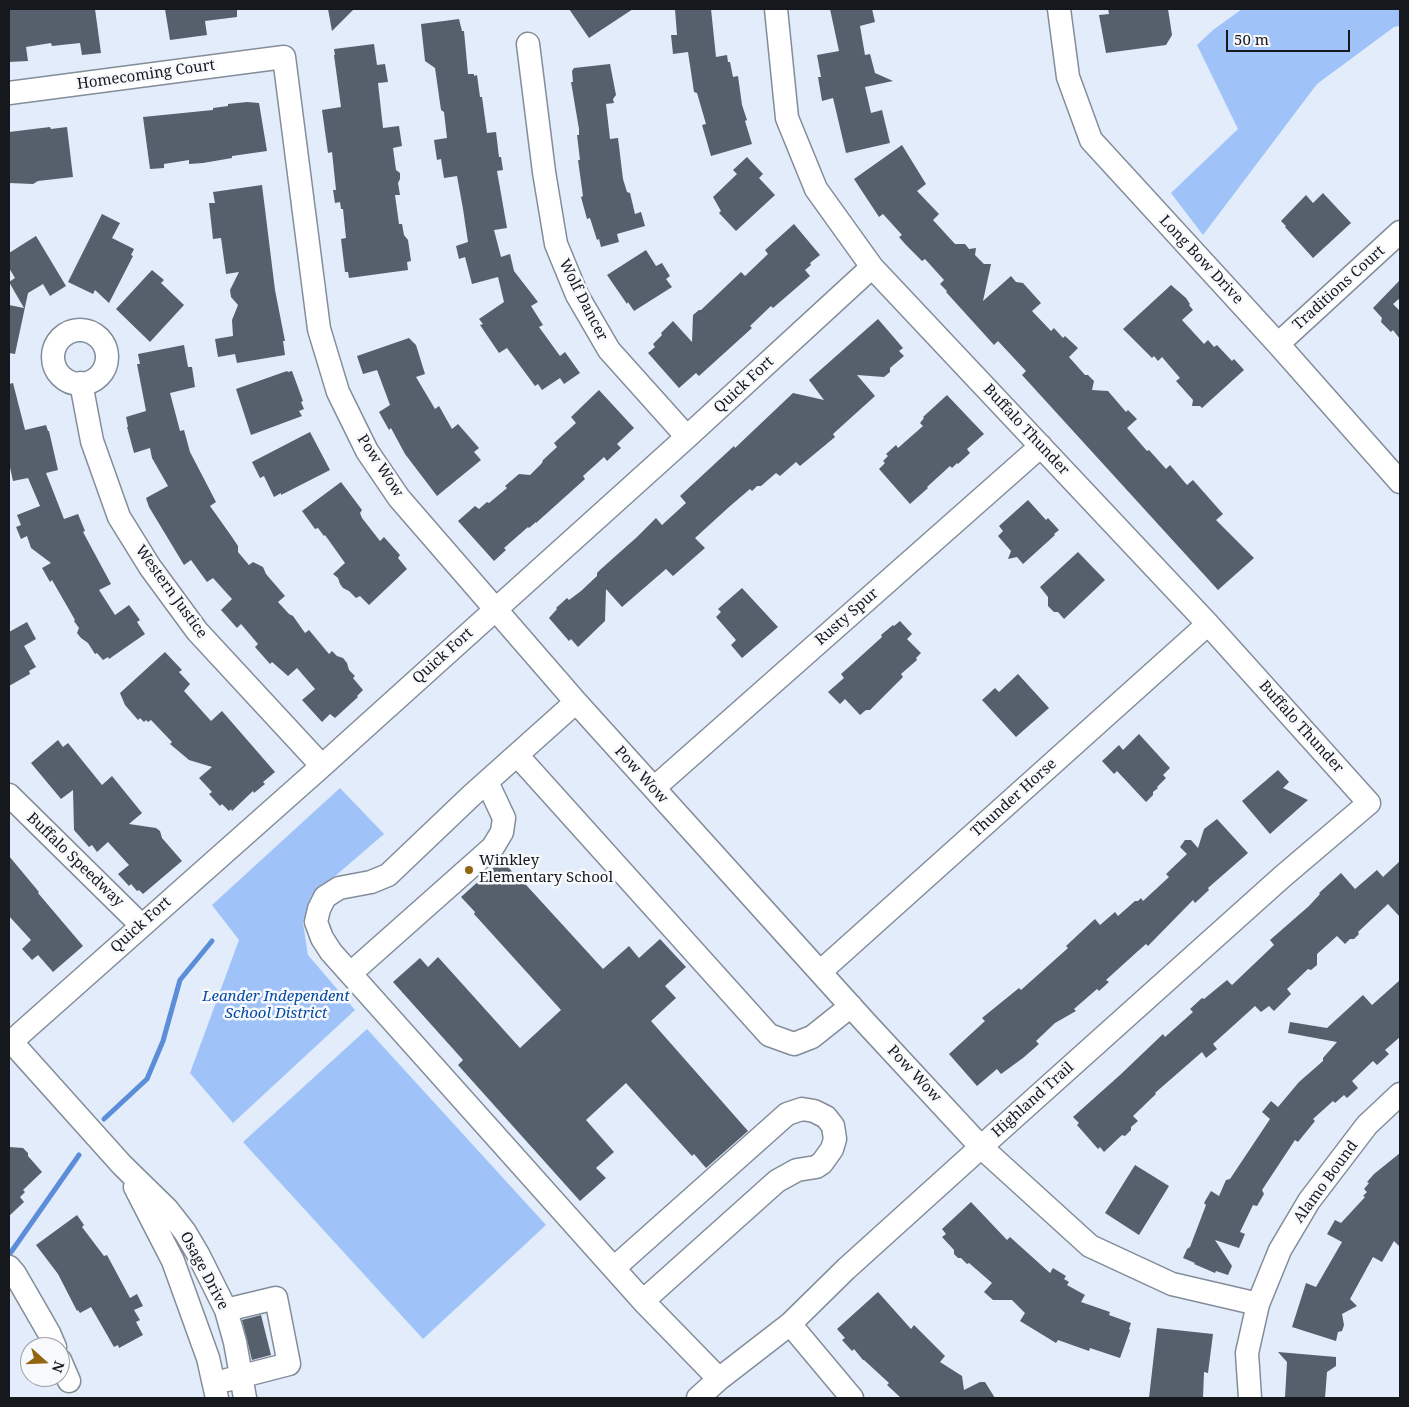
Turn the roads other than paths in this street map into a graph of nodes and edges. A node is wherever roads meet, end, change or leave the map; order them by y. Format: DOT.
graph roads {
  1 [pos="776,9"];
  2 [pos="1059,9"];
  3 [pos="528,44"];
  4 [pos="284,57"];
  5 [pos="9,93"];
  6 [pos="1400,232"];
  7 [pos="872,267"];
  8 [pos="1278,344"];
  9 [pos="81,383"];
  10 [pos="687,437"];
  11 [pos="1041,446"];
  12 [pos="1400,482"];
  13 [pos="494,610"];
  14 [pos="1208,624"];
  15 [pos="576,702"];
  16 [pos="517,754"];
  17 [pos="322,766"];
  18 [pos="487,782"];
  19 [pos="654,788"];
  20 [pos="9,795"];
  21 [pos="1369,802"];
  22 [pos="141,925"];
  23 [pos="820,972"];
  24 [pos="351,973"];
  25 [pos="851,1006"];
  26 [pos="10,1040"];
  27 [pos="1400,1094"];
  28 [pos="981,1147"];
  29 [pos="122,1165"];
  30 [pos="614,1268"];
  31 [pos="12,1271"];
  32 [pos="643,1300"];
  33 [pos="1258,1304"];
  34 [pos="226,1310"];
  35 [pos="790,1324"];
  36 [pos="51,1337"];
  37 [pos="719,1379"];
  38 [pos="243,1387"];
  39 [pos="216,1391"];
  40 [pos="698,1398"];
  41 [pos="852,1398"];
  42 [pos="1250,1398"];
  1 -- 7 [label="street, Buffalo Thunder"];
  2 -- 8 [label="street, Long Bow Drive"];
  3 -- 10 [label="street, Wolf Dancer"];
  4 -- 5 [label="street, Homecoming Court"];
  4 -- 13 [label="street, Pow Wow"];
  6 -- 8 [label="street, Traditions Court"];
  7 -- 10 [label="street, Quick Fort"];
  7 -- 11 [label="street, Buffalo Thunder"];
  8 -- 12 [label="street, Long Bow Drive"];
  9 -- 17 [label="street, Western Justice"];
  10 -- 13 [label="street, Quick Fort"];
  11 -- 14 [label="street, Buffalo Thunder"];
  11 -- 19 [label="street, Rusty Spur"];
  13 -- 15 [label="street, Pow Wow"];
  13 -- 17 [label="street, Quick Fort"];
  14 -- 21 [label="street, Buffalo Thunder"];
  14 -- 23 [label="street, Thunder Horse"];
  15 -- 16 [label="street"];
  15 -- 19 [label="street, Pow Wow"];
  16 -- 18 [label="street"];
  16 -- 25 [label="street"];
  17 -- 22 [label="street, Quick Fort"];
  18 -- 24 [label="street"];
  18 -- 24 [label="street"];
  19 -- 23 [label="street, Pow Wow"];
  20 -- 22 [label="street, Buffalo Speedway"];
  21 -- 28 [label="street, Highland Trail"];
  22 -- 26 [label="street, Quick Fort"];
  23 -- 25 [label="street, Pow Wow"];
  24 -- 30 [label="street"];
  25 -- 28 [label="street, Pow Wow"];
  26 -- 29 [label="street, Osage Drive"];
  27 -- 33 [label="street, Alamo Bound"];
  28 -- 33 [label="street, Pow Wow"];
  28 -- 35 [label="street, Highland Trail"];
  29 -- 34 [label="street, Osage Drive"];
  29 -- 39 [label="street, Osage Drive"];
  30 -- 32 [label="street"];
  30 -- 32 [label="street"];
  31 -- 36 [label="street"];
  32 -- 37 [label="street"];
  33 -- 42 [label="street, Alamo Bound"];
  34 -- 38 [label="street, Osage Drive"];
  34 -- 38 [label="street"];
  35 -- 37 [label="street, Highland Trail"];
  35 -- 41 [label="street"];
  37 -- 40 [label="street, Highland Trail"];
  38 -- 39 [label="street"];
}
